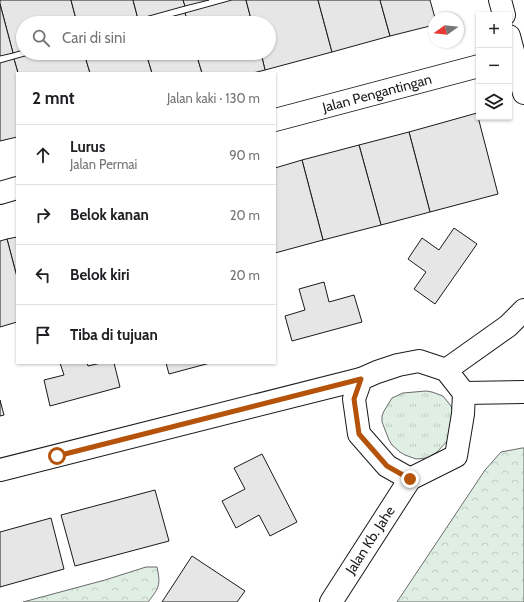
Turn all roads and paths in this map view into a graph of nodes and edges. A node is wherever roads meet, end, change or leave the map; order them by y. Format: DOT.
graph roads {
  1 [pos="500,0"];
  2 [pos="503,12"];
  3 [pos="512,45"];
  4 [pos="516,57"];
  5 [pos="476,67"];
  6 [pos="524,93"];
  7 [pos="276,120"];
  8 [pos="16,188"];
  9 [pos="0,193"];
  10 [pos="524,310"];
  11 [pos="446,370"];
  12 [pos="361,379"];
  13 [pos="524,392"];
  14 [pos="464,393"];
  15 [pos="0,470"];
  16 [pos="410,479"];
  17 [pos="331,602"];
  1 -- 2 [label="street"];
  3 -- 4 [label="street"];
  4 -- 6 [label="street"];
  5 -- 7 [label="street, Jalan Pengantingan"];
  8 -- 9 [label="street"];
  10 -- 11 [label="street"];
  11 -- 12 [label="street"];
  11 -- 14 [label="street"];
  12 -- 15 [label="street"];
  12 -- 16 [label="street"];
  13 -- 14 [label="street"];
  14 -- 16 [label="street"];
  16 -- 17 [label="street, Jalan Kb. Jahe"];
}
